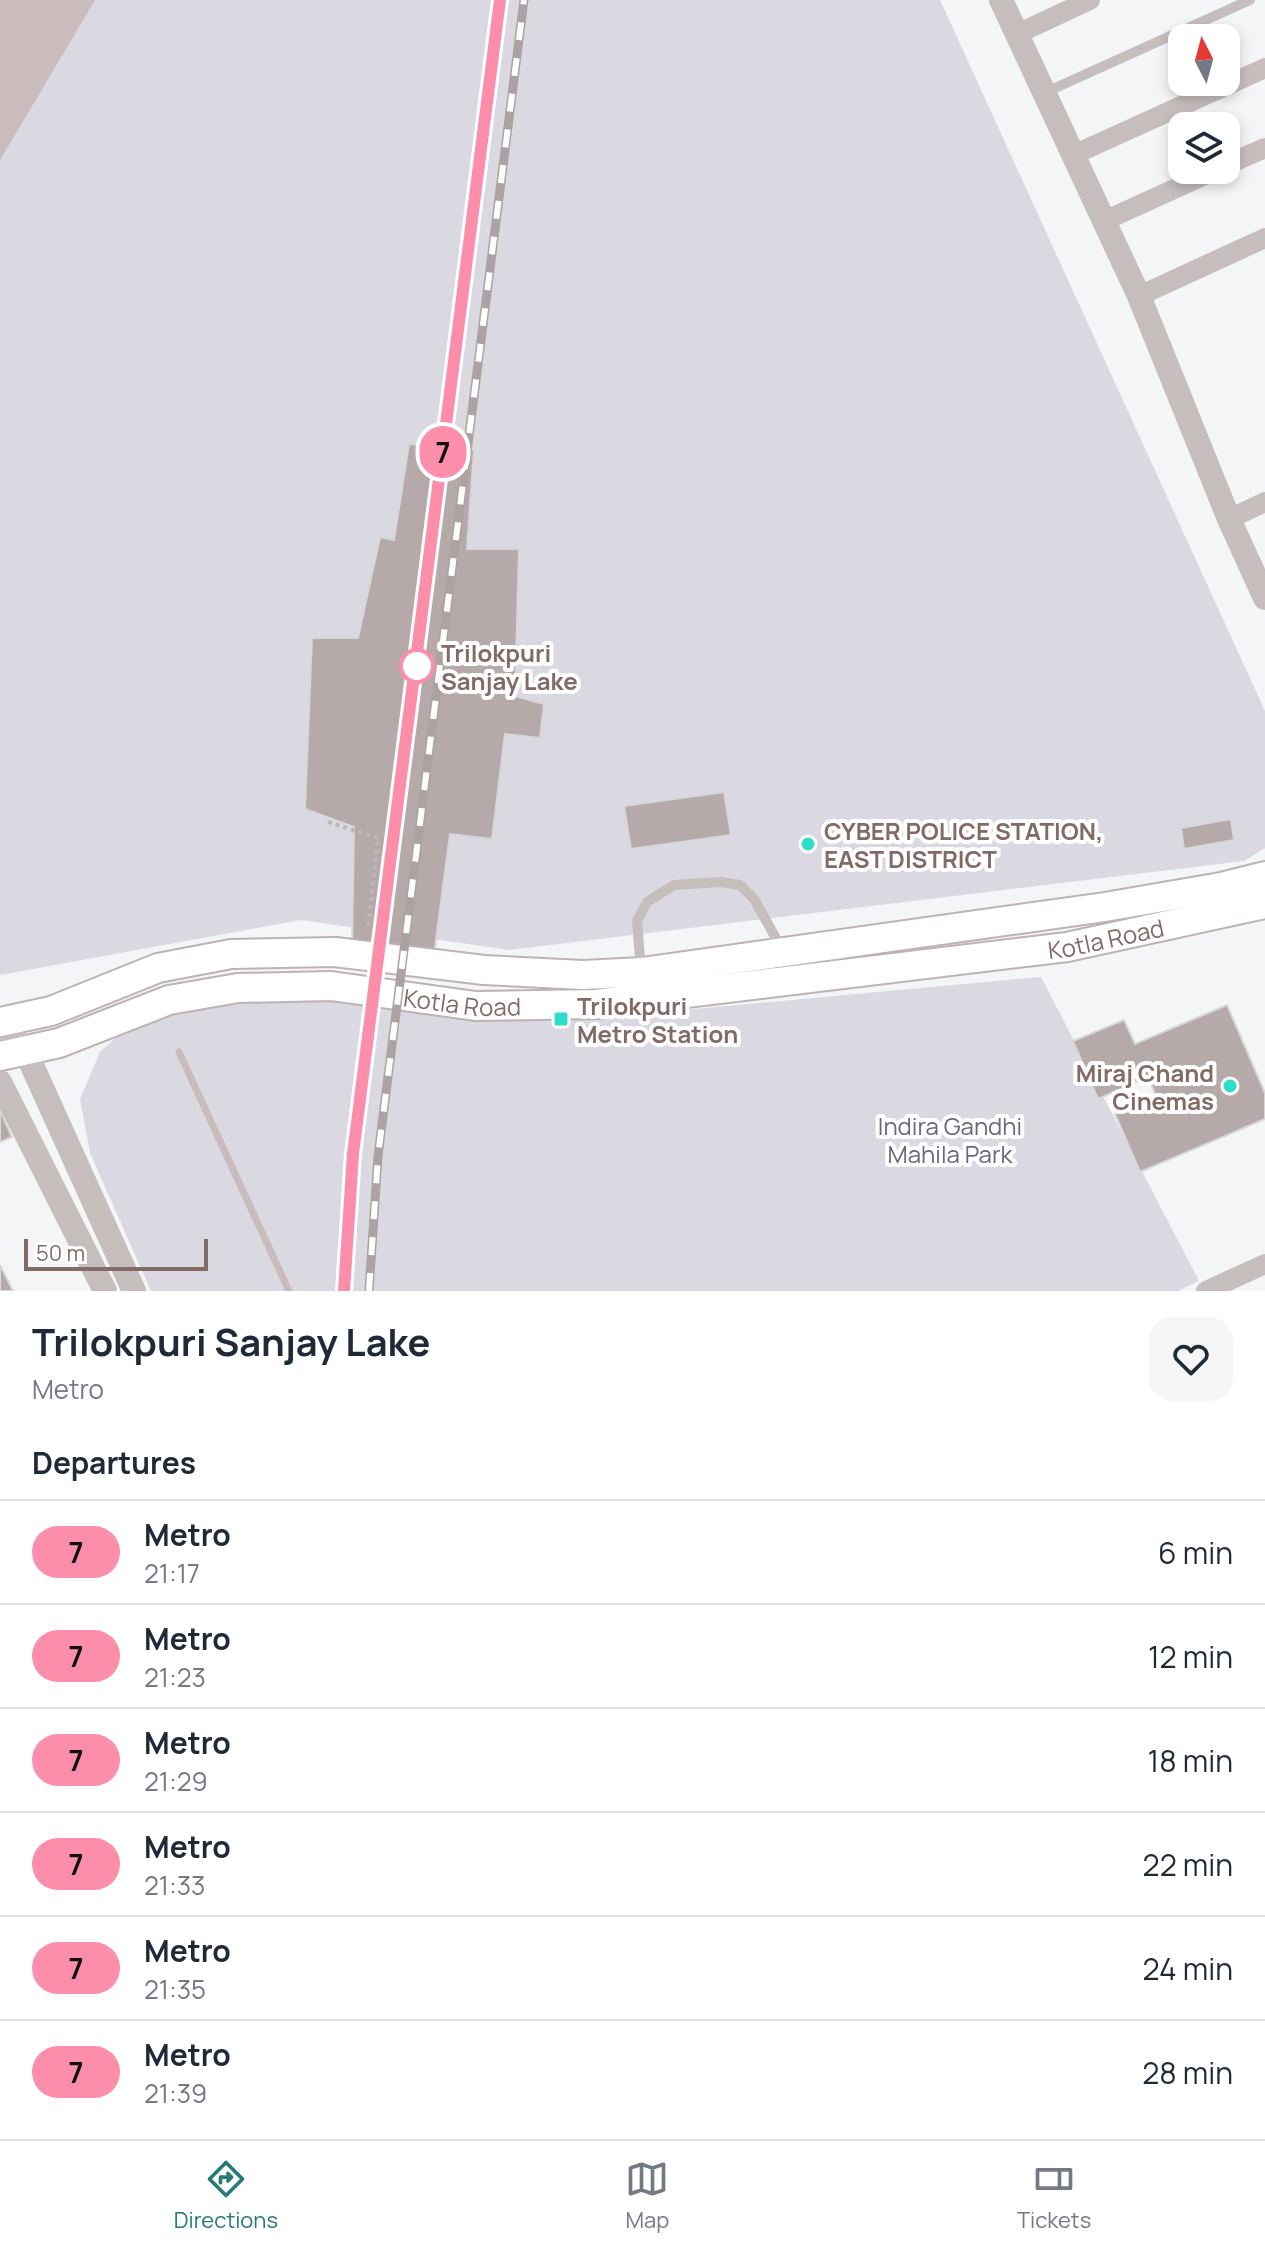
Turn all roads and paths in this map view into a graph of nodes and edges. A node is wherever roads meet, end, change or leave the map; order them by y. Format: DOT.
graph roads {
  1 [pos="1001,0"];
  2 [pos="1090,0"];
  3 [pos="1250,0"];
  4 [pos="1017,34"];
  5 [pos="1265,68"];
  6 [pos="1044,93"];
  7 [pos="1265,148"];
  8 [pos="1073,155"];
  9 [pos="1240,159"];
  10 [pos="1185,184"];
  11 [pos="1104,221"];
  12 [pos="1262,246"];
  13 [pos="1139,296"];
  14 [pos="1265,502"];
  15 [pos="1229,519"];
  16 [pos="1263,588"];
  17 [pos="328,822"];
  18 [pos="1265,876"];
  19 [pos="1265,904"];
  20 [pos="783,952"];
  21 [pos="366,955"];
  22 [pos="642,972"];
  23 [pos="0,1024"];
  24 [pos="12,1053"];
  25 [pos="0,1082"];
  26 [pos="1265,1264"];
  27 [pos="105,1291"];
  28 [pos="134,1291"];
  29 [pos="1206,1291"];
  1 -- 4 [label="street"];
  2 -- 4 [label="street"];
  3 -- 6 [label="lane"];
  4 -- 6 [label="street"];
  5 -- 8 [label="street"];
  6 -- 8 [label="street"];
  7 -- 9 [label="street"];
  8 -- 11 [label="street"];
  10 -- 11 [label="street"];
  11 -- 13 [label="street"];
  12 -- 13 [label="street"];
  13 -- 15 [label="street"];
  14 -- 15 [label="street"];
  15 -- 16 [label="street"];
  17 -- 21 [label="path"];
  18 -- 20 [label="main road, Kotla Road"];
  19 -- 24 [label="main road, Kotla Road"];
  20 -- 22 [label="main road, Kotla Road"];
  20 -- 22 [label="lane"];
  21 -- 22 [label="main road, Kotla Road"];
  21 -- 23 [label="main road, Kotla Road"];
  23 -- 24 [label="street"];
  24 -- 28 [label="street"];
  25 -- 27 [label="street"];
  26 -- 29 [label="street"];
}
